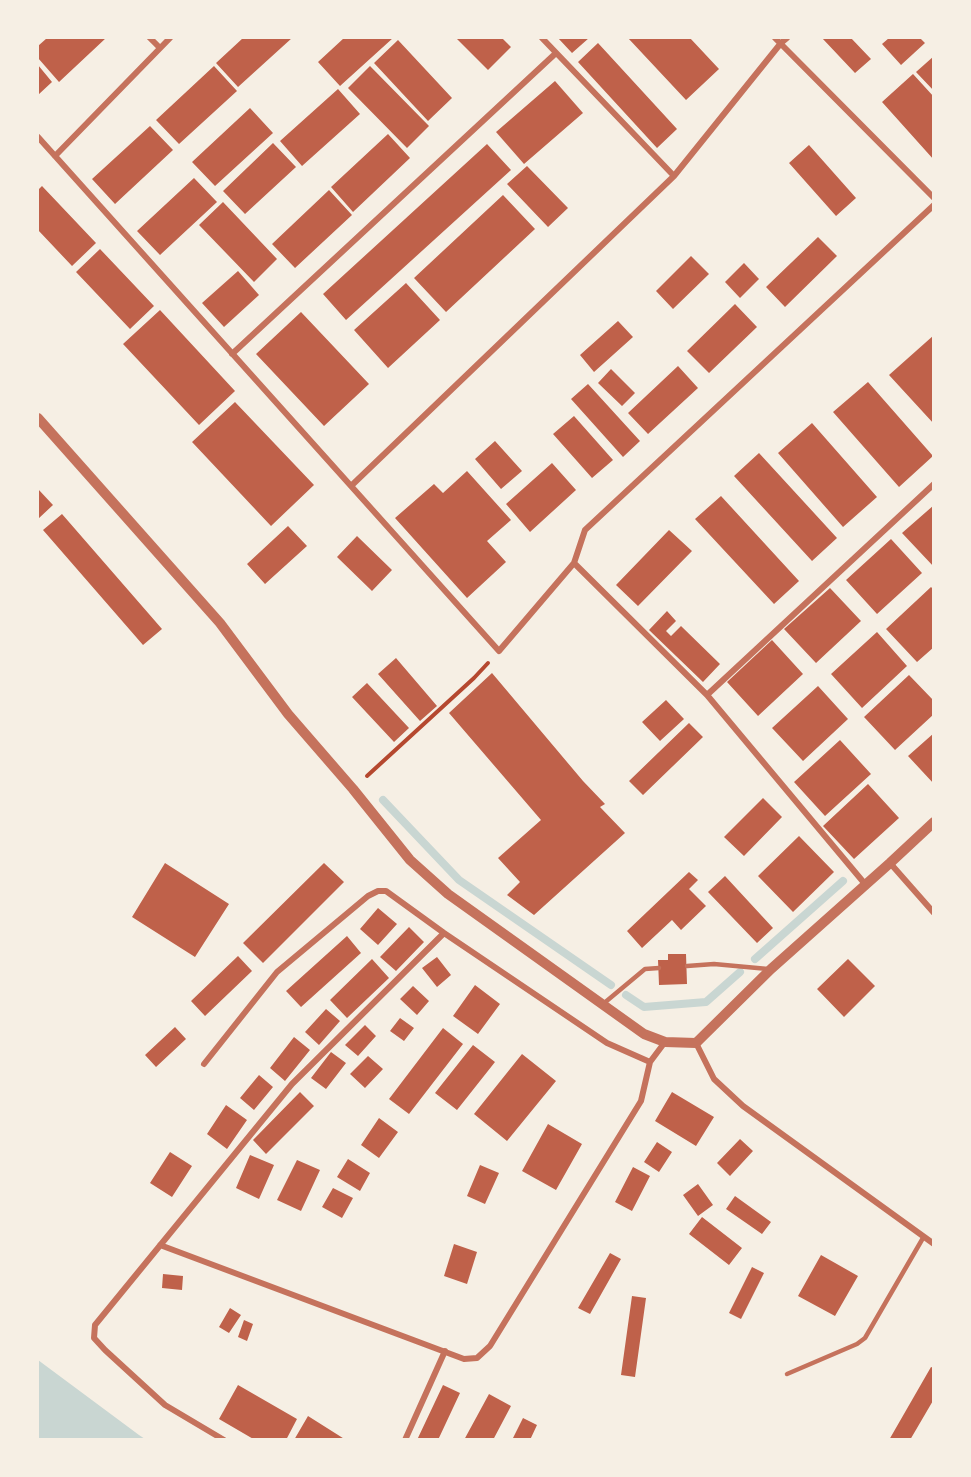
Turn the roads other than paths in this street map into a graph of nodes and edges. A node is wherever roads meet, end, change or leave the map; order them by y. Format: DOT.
graph roads {
  1 [pos="150,38"];
  2 [pos="170,38"];
  3 [pos="542,38"];
  4 [pos="775,38"];
  5 [pos="787,38"];
  6 [pos="781,43"];
  7 [pos="159,47"];
  8 [pos="556,53"];
  9 [pos="38,137"];
  10 [pos="55,156"];
  11 [pos="674,176"];
  12 [pos="933,198"];
  13 [pos="933,205"];
  14 [pos="232,354"];
  15 [pos="38,418"];
  16 [pos="933,484"];
  17 [pos="351,486"];
  18 [pos="574,563"];
  19 [pos="707,695"];
  20 [pos="933,822"];
  21 [pos="890,863"];
  22 [pos="865,884"];
  23 [pos="933,913"];
  24 [pos="444,933"];
  25 [pos="687,966"];
  26 [pos="659,968"];
  27 [pos="771,969"];
  28 [pos="602,1004"];
  29 [pos="665,1042"];
  30 [pos="696,1043"];
  31 [pos="650,1062"];
  32 [pos="204,1064"];
  33 [pos="923,1238"];
  34 [pos="933,1244"];
  35 [pos="160,1245"];
  36 [pos="445,1351"];
  37 [pos="788,1374"];
  38 [pos="224,1440"];
  39 [pos="405,1440"];
  1 -- 7 [label="street"];
  2 -- 7 [label="street"];
  3 -- 8 [label="street"];
  4 -- 6 [label="street"];
  5 -- 6 [label="street"];
  6 -- 11 [label="street"];
  6 -- 12 [label="street"];
  7 -- 10 [label="street"];
  8 -- 11 [label="street"];
  8 -- 14 [label="street"];
  9 -- 10 [label="street"];
  10 -- 14 [label="street"];
  11 -- 17 [label="street"];
  13 -- 18 [label="street"];
  14 -- 17 [label="street"];
  15 -- 28 [label="street"];
  16 -- 19 [label="street"];
  17 -- 18 [label="street"];
  18 -- 19 [label="street"];
  19 -- 22 [label="street"];
  20 -- 21 [label="street"];
  21 -- 22 [label="street"];
  21 -- 23 [label="street"];
  22 -- 27 [label="street"];
  24 -- 31 [label="street"];
  24 -- 32 [label="street"];
  24 -- 35 [label="street"];
  25 -- 27 [label="lane"];
  26 -- 28 [label="lane"];
  27 -- 30 [label="street"];
  28 -- 29 [label="street"];
  29 -- 30 [label="street"];
  29 -- 31 [label="street"];
  30 -- 33 [label="street"];
  31 -- 36 [label="street"];
  33 -- 34 [label="street"];
  33 -- 37 [label="lane"];
  35 -- 36 [label="street"];
  35 -- 38 [label="street"];
  36 -- 39 [label="street"];
}
